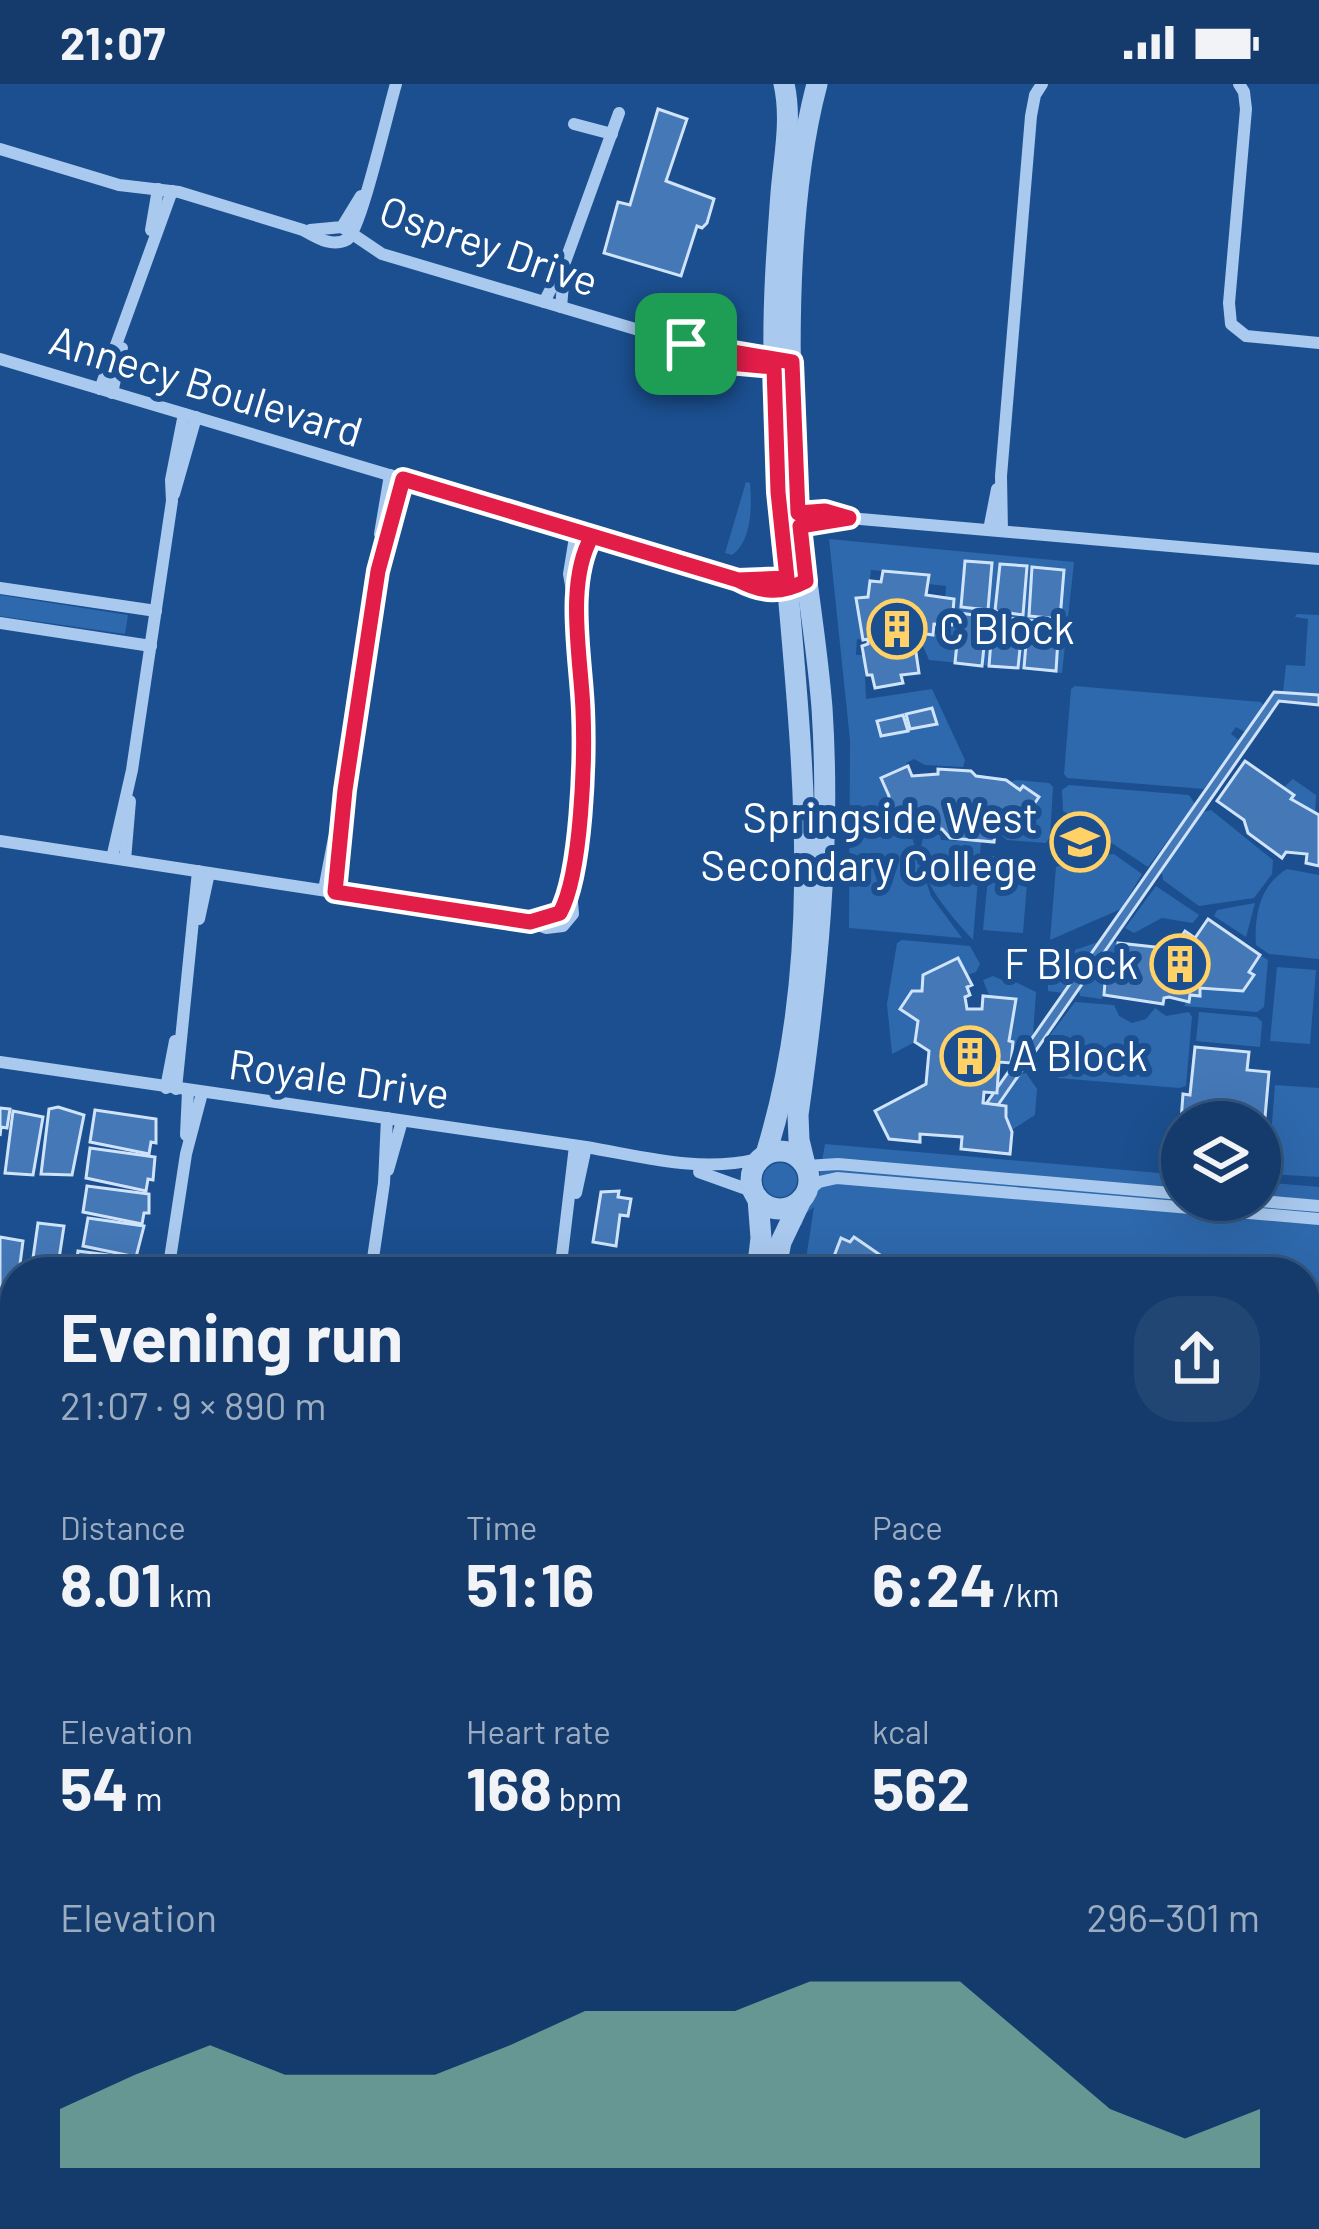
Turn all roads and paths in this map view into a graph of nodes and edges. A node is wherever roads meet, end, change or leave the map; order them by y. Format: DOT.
graph roads {
  1 [pos="396,84"];
  2 [pos="784,84"];
  3 [pos="817,84"];
  4 [pos="1042,84"];
  5 [pos="1239,84"];
  6 [pos="619,113"];
  7 [pos="574,124"];
  8 [pos="612,134"];
  9 [pos="0,149"];
  10 [pos="165,190"];
  11 [pos="347,231"];
  12 [pos="566,262"];
  13 [pos="544,302"];
  14 [pos="561,307"];
  15 [pos="1319,343"];
  16 [pos="0,359"];
  17 [pos="780,362"];
  18 [pos="106,391"];
  19 [pos="190,416"];
  20 [pos="396,477"];
  21 [pos="799,519"];
  22 [pos="576,531"];
  23 [pos="996,531"];
  24 [pos="592,536"];
  25 [pos="1319,559"];
  26 [pos="794,583"];
  27 [pos="0,588"];
  28 [pos="156,611"];
  29 [pos="577,619"];
  30 [pos="0,623"];
  31 [pos="151,646"];
  32 [pos="0,841"];
  33 [pos="118,859"];
  34 [pos="203,872"];
  35 [pos="329,891"];
  36 [pos="0,1062"];
  37 [pos="183,1090"];
  38 [pos="395,1119"];
  39 [pos="581,1147"];
  40 [pos="762,1157"];
  41 [pos="669,1163"];
  42 [pos="805,1166"];
  43 [pos="1161,1192"];
  44 [pos="755,1195"];
  45 [pos="804,1196"];
  46 [pos="1281,1203"];
  47 [pos="1319,1206"];
  48 [pos="1319,1219"];
  49 [pos="170,1257"];
  50 [pos="373,1257"];
  51 [pos="562,1257"];
  52 [pos="760,1257"];
  53 [pos="778,1257"];
  1 -- 11 [label="street"];
  2 -- 17 [label="street"];
  3 -- 17 [label="street"];
  4 -- 23 [label="street"];
  5 -- 15 [label="street"];
  6 -- 8 [label="street"];
  7 -- 8 [label="street"];
  8 -- 12 [label="street"];
  9 -- 10 [label="street"];
  10 -- 11 [label="street"];
  10 -- 18 [label="street"];
  11 -- 13 [label="street, Osprey Drive"];
  12 -- 13 [label="street"];
  12 -- 14 [label="street"];
  13 -- 14 [label="street, Osprey Drive"];
  14 -- 17 [label="street, Osprey Drive"];
  16 -- 18 [label="street, Annecy Boulevard"];
  17 -- 21 [label="street"];
  17 -- 26 [label="street"];
  18 -- 19 [label="street, Annecy Boulevard"];
  19 -- 20 [label="street, Annecy Boulevard"];
  19 -- 28 [label="street"];
  20 -- 22 [label="street, Annecy Boulevard"];
  20 -- 35 [label="street"];
  21 -- 23 [label="street"];
  21 -- 26 [label="street"];
  22 -- 24 [label="street, Annecy Boulevard"];
  22 -- 29 [label="street"];
  23 -- 25 [label="street"];
  24 -- 26 [label="street, Annecy Boulevard"];
  24 -- 29 [label="street"];
  26 -- 40 [label="street"];
  26 -- 42 [label="street"];
  27 -- 28 [label="street"];
  28 -- 31 [label="street"];
  29 -- 35 [label="street"];
  30 -- 31 [label="street"];
  31 -- 33 [label="street"];
  32 -- 33 [label="street"];
  33 -- 34 [label="street"];
  34 -- 35 [label="street"];
  34 -- 37 [label="street"];
  36 -- 37 [label="street, Royale Drive"];
  37 -- 38 [label="street, Royale Drive"];
  37 -- 49 [label="street"];
  38 -- 39 [label="street, Royale Drive"];
  38 -- 50 [label="street"];
  39 -- 41 [label="street, Royale Drive"];
  39 -- 51 [label="street"];
  40 -- 41 [label="street"];
  40 -- 42 [label="street"];
  40 -- 44 [label="street"];
  41 -- 44 [label="street"];
  42 -- 43 [label="street"];
  42 -- 45 [label="street"];
  44 -- 45 [label="street"];
  44 -- 52 [label="street"];
  45 -- 48 [label="street"];
  45 -- 53 [label="street"];
  46 -- 47 [label="street"];
}
